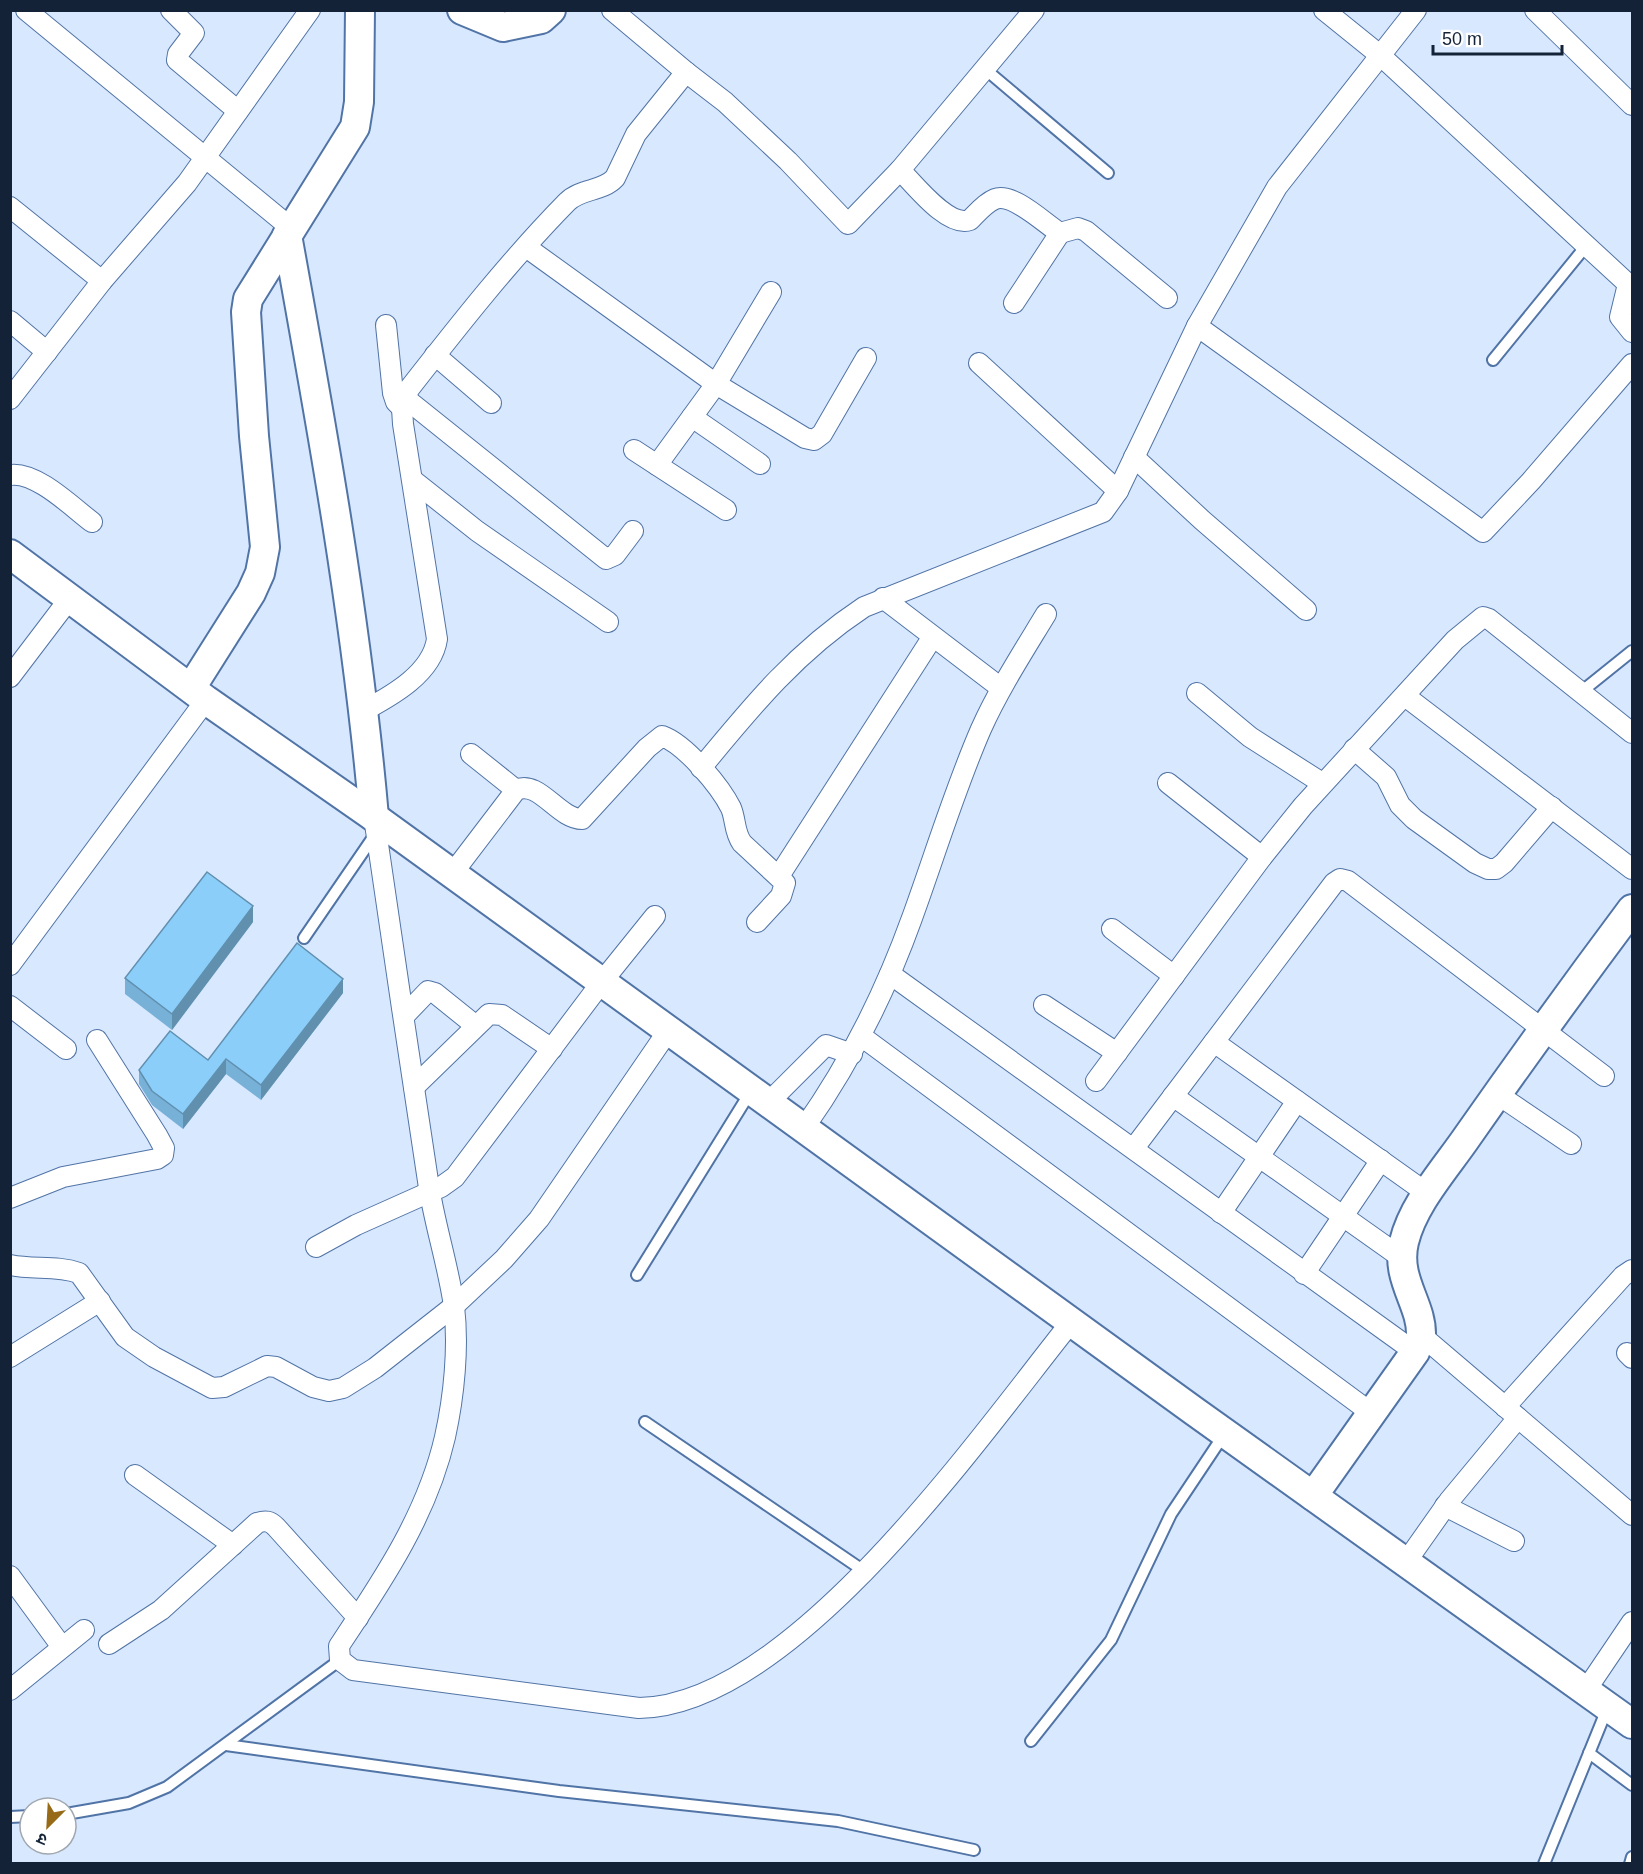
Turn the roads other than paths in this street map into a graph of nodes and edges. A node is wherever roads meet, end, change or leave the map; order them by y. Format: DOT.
graph roads {
  1 [pos="26,10"];
  2 [pos="171,10"];
  3 [pos="310,10"];
  4 [pos="360,10"];
  5 [pos="462,10"];
  6 [pos="551,10"];
  7 [pos="612,10"];
  8 [pos="1034,10"];
  9 [pos="1323,10"];
  10 [pos="1416,10"];
  11 [pos="1535,10"];
  12 [pos="1381,56"];
  13 [pos="985,69"];
  14 [pos="686,72"];
  15 [pos="1632,105"];
  16 [pos="238,111"];
  17 [pos="204,159"];
  18 [pos="900,170"];
  19 [pos="1108,173"];
  20 [pos="10,207"];
  21 [pos="289,232"];
  22 [pos="1060,233"];
  23 [pos="1586,246"];
  24 [pos="526,247"];
  25 [pos="102,281"];
  26 [pos="771,292"];
  27 [pos="1167,298"];
  28 [pos="1014,303"];
  29 [pos="10,321"];
  30 [pos="386,325"];
  31 [pos="1197,326"];
  32 [pos="1632,332"];
  33 [pos="47,352"];
  34 [pos="435,355"];
  35 [pos="866,358"];
  36 [pos="1493,360"];
  37 [pos="979,363"];
  38 [pos="1632,364"];
  39 [pos="716,384"];
  40 [pos="10,399"];
  41 [pos="404,403"];
  42 [pos="491,403"];
  43 [pos="692,417"];
  44 [pos="634,450"];
  45 [pos="1134,457"];
  46 [pos="760,464"];
  47 [pos="657,465"];
  48 [pos="10,475"];
  49 [pos="414,481"];
  50 [pos="1118,491"];
  51 [pos="726,510"];
  52 [pos="92,522"];
  53 [pos="633,531"];
  54 [pos="10,554"];
  55 [pos="70,598"];
  56 [pos="883,598"];
  57 [pos="1306,610"];
  58 [pos="1046,614"];
  59 [pos="608,622"];
  60 [pos="932,638"];
  61 [pos="1632,651"];
  62 [pos="10,677"];
  63 [pos="1001,688"];
  64 [pos="1581,692"];
  65 [pos="1197,693"];
  66 [pos="198,694"];
  67 [pos="1406,696"];
  68 [pos="365,710"];
  69 [pos="1632,733"];
  70 [pos="1354,749"];
  71 [pos="471,754"];
  72 [pos="701,768"];
  73 [pos="1168,783"];
  74 [pos="1322,783"];
  75 [pos="516,790"];
  76 [pos="1552,807"];
  77 [pos="375,825"];
  78 [pos="1262,857"];
  79 [pos="1632,869"];
  80 [pos="452,874"];
  81 [pos="779,876"];
  82 [pos="1632,909"];
  83 [pos="655,916"];
  84 [pos="757,922"];
  85 [pos="1112,929"];
  86 [pos="304,938"];
  87 [pos="14,954"];
  88 [pos="890,974"];
  89 [pos="1174,976"];
  90 [pos="601,983"];
  91 [pos="1044,1005"];
  92 [pos="10,1006"];
  93 [pos="404,1016"];
  94 [pos="476,1026"];
  95 [pos="1542,1030"];
  96 [pos="668,1031"];
  97 [pos="97,1040"];
  98 [pos="1214,1042"];
  99 [pos="856,1045"];
  100 [pos="66,1049"];
  101 [pos="552,1049"];
  102 [pos="1117,1053"];
  103 [pos="1604,1076"];
  104 [pos="1096,1081"];
  105 [pos="414,1087"];
  106 [pos="1497,1094"];
  107 [pos="759,1096"];
  108 [pos="1173,1096"];
  109 [pos="1297,1101"];
  110 [pos="804,1128"];
  111 [pos="1571,1144"];
  112 [pos="1134,1148"];
  113 [pos="1258,1158"];
  114 [pos="1381,1160"];
  115 [pos="430,1191"];
  116 [pos="1428,1194"];
  117 [pos="10,1198"];
  118 [pos="1221,1213"];
  119 [pos="1343,1216"];
  120 [pos="316,1247"];
  121 [pos="1402,1258"];
  122 [pos="10,1265"];
  123 [pos="1632,1270"];
  124 [pos="1304,1274"];
  125 [pos="637,1275"];
  126 [pos="99,1300"];
  127 [pos="454,1306"];
  128 [pos="1072,1321"];
  129 [pos="1418,1344"];
  130 [pos="10,1357"];
  131 [pos="1370,1412"];
  132 [pos="1512,1412"];
  133 [pos="645,1422"];
  134 [pos="1225,1433"];
  135 [pos="135,1475"];
  136 [pos="1313,1496"];
  137 [pos="1445,1506"];
  138 [pos="1632,1515"];
  139 [pos="1514,1540"];
  140 [pos="233,1545"];
  141 [pos="1406,1562"];
  142 [pos="864,1571"];
  143 [pos="12,1581"];
  144 [pos="358,1618"];
  145 [pos="1632,1622"];
  146 [pos="84,1630"];
  147 [pos="109,1644"];
  148 [pos="62,1647"];
  149 [pos="340,1660"];
  150 [pos="10,1690"];
  151 [pos="1597,1698"];
  152 [pos="1632,1724"];
  153 [pos="1031,1741"];
  154 [pos="225,1745"];
  155 [pos="1589,1753"];
  156 [pos="1632,1785"];
  157 [pos="78,1812"];
  158 [pos="974,1850"];
  159 [pos="1632,1857"];
  160 [pos="1544,1863"];
  161 [pos="1630,1863"];
  1 -- 17 [label="street"];
  2 -- 16 [label="street"];
  3 -- 16 [label="street"];
  4 -- 21 [label="street"];
  5 -- 6 [label="street"];
  7 -- 14 [label="street"];
  8 -- 13 [label="street"];
  9 -- 12 [label="street"];
  10 -- 12 [label="street"];
  11 -- 15 [label="street"];
  12 -- 23 [label="street"];
  12 -- 31 [label="street"];
  13 -- 18 [label="street"];
  13 -- 19 [label="lane"];
  14 -- 18 [label="street"];
  14 -- 24 [label="street"];
  16 -- 17 [label="street"];
  17 -- 21 [label="street"];
  17 -- 25 [label="street"];
  18 -- 22 [label="street"];
  20 -- 25 [label="street"];
  21 -- 66 [label="street"];
  21 -- 68 [label="street"];
  22 -- 27 [label="street"];
  22 -- 28 [label="street"];
  23 -- 32 [label="street"];
  23 -- 36 [label="lane"];
  24 -- 34 [label="street"];
  24 -- 39 [label="street"];
  25 -- 33 [label="street"];
  26 -- 39 [label="street"];
  29 -- 33 [label="street"];
  30 -- 41 [label="street"];
  31 -- 38 [label="street"];
  31 -- 45 [label="street"];
  33 -- 40 [label="street"];
  34 -- 41 [label="street"];
  34 -- 42 [label="street"];
  35 -- 39 [label="street"];
  37 -- 50 [label="street"];
  39 -- 43 [label="street"];
  41 -- 49 [label="street"];
  41 -- 53 [label="street"];
  43 -- 46 [label="street"];
  43 -- 47 [label="street"];
  44 -- 47 [label="street"];
  45 -- 50 [label="street"];
  45 -- 57 [label="street"];
  47 -- 51 [label="street"];
  48 -- 52 [label="street"];
  49 -- 59 [label="street"];
  49 -- 68 [label="street"];
  50 -- 56 [label="street"];
  54 -- 55 [label="street"];
  55 -- 62 [label="street"];
  55 -- 66 [label="street"];
  56 -- 60 [label="street"];
  56 -- 72 [label="street"];
  58 -- 63 [label="street"];
  60 -- 63 [label="street"];
  60 -- 81 [label="street"];
  61 -- 64 [label="lane"];
  63 -- 88 [label="street"];
  64 -- 67 [label="street"];
  64 -- 69 [label="street"];
  65 -- 74 [label="street"];
  66 -- 77 [label="street"];
  66 -- 87 [label="street"];
  67 -- 70 [label="street"];
  67 -- 76 [label="street"];
  68 -- 77 [label="street"];
  70 -- 74 [label="street"];
  70 -- 76 [label="street"];
  71 -- 75 [label="street"];
  72 -- 75 [label="street"];
  72 -- 81 [label="street"];
  73 -- 78 [label="street"];
  74 -- 78 [label="street"];
  75 -- 80 [label="street"];
  76 -- 79 [label="street"];
  77 -- 80 [label="street"];
  77 -- 86 [label="lane"];
  77 -- 93 [label="street"];
  78 -- 89 [label="street"];
  80 -- 90 [label="street"];
  81 -- 84 [label="street"];
  82 -- 95 [label="street"];
  83 -- 90 [label="street"];
  85 -- 89 [label="street"];
  88 -- 99 [label="street"];
  88 -- 112 [label="street"];
  89 -- 102 [label="street"];
  90 -- 96 [label="street"];
  90 -- 101 [label="street"];
  91 -- 102 [label="street"];
  92 -- 100 [label="street"];
  93 -- 94 [label="street"];
  93 -- 105 [label="street"];
  94 -- 101 [label="street"];
  94 -- 105 [label="street"];
  95 -- 98 [label="street"];
  95 -- 103 [label="street"];
  95 -- 106 [label="street"];
  96 -- 107 [label="street"];
  96 -- 127 [label="street"];
  97 -- 117 [label="street"];
  98 -- 108 [label="street"];
  98 -- 109 [label="street"];
  99 -- 107 [label="street"];
  99 -- 110 [label="street"];
  99 -- 131 [label="street"];
  101 -- 115 [label="street"];
  102 -- 104 [label="street"];
  105 -- 115 [label="street"];
  106 -- 111 [label="street"];
  106 -- 116 [label="street"];
  107 -- 110 [label="street"];
  107 -- 125 [label="lane"];
  108 -- 112 [label="street"];
  108 -- 113 [label="street"];
  109 -- 113 [label="street"];
  109 -- 114 [label="street"];
  110 -- 128 [label="street"];
  112 -- 118 [label="street"];
  113 -- 118 [label="street"];
  113 -- 119 [label="street"];
  114 -- 116 [label="street"];
  114 -- 119 [label="street"];
  115 -- 120 [label="street"];
  115 -- 127 [label="street"];
  116 -- 121 [label="street"];
  118 -- 124 [label="street"];
  119 -- 121 [label="street"];
  119 -- 124 [label="street"];
  121 -- 129 [label="street"];
  122 -- 126 [label="street"];
  123 -- 132 [label="street"];
  124 -- 129 [label="street"];
  126 -- 127 [label="street"];
  126 -- 130 [label="street"];
  127 -- 144 [label="street"];
  128 -- 134 [label="street"];
  128 -- 142 [label="street"];
  129 -- 131 [label="street"];
  129 -- 132 [label="street"];
  131 -- 136 [label="street"];
  132 -- 137 [label="street"];
  132 -- 138 [label="street"];
  133 -- 142 [label="lane"];
  134 -- 136 [label="street"];
  134 -- 153 [label="lane"];
  135 -- 140 [label="street"];
  136 -- 141 [label="street"];
  137 -- 139 [label="street"];
  137 -- 141 [label="street"];
  140 -- 144 [label="street"];
  140 -- 147 [label="street"];
  141 -- 151 [label="street"];
  142 -- 149 [label="street"];
  143 -- 148 [label="street"];
  144 -- 149 [label="street"];
  145 -- 151 [label="street"];
  146 -- 148 [label="street"];
  148 -- 150 [label="street"];
  149 -- 154 [label="lane"];
  151 -- 152 [label="street"];
  151 -- 155 [label="lane"];
  154 -- 157 [label="lane"];
  154 -- 158 [label="lane"];
  155 -- 156 [label="lane"];
  155 -- 160 [label="lane"];
  159 -- 161 [label="lane"];
}
